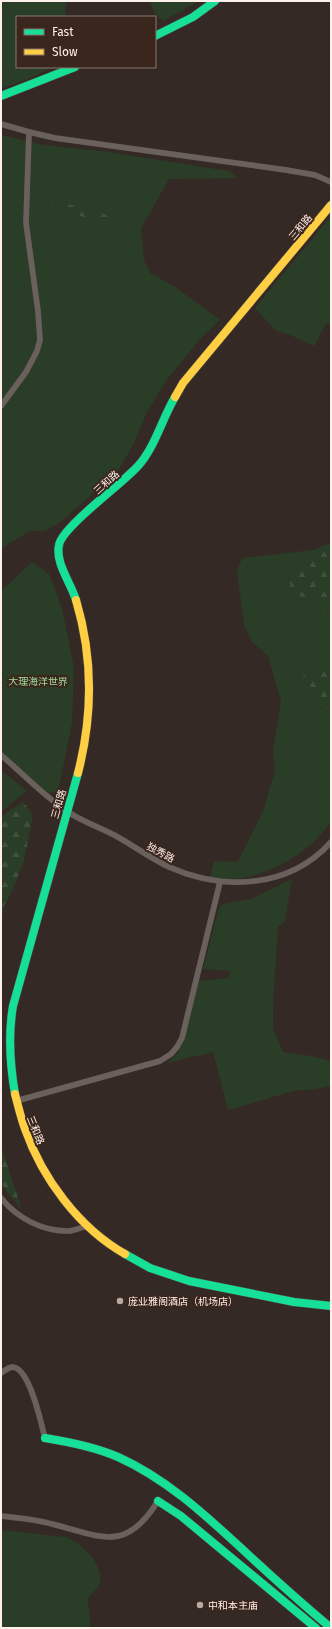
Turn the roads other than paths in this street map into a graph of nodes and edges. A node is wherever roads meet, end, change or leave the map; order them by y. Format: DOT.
graph roads {
  1 [pos="215,1"];
  2 [pos="156,36"];
  3 [pos="72,68"];
  4 [pos="1,96"];
  5 [pos="1,124"];
  6 [pos="28,132"];
  7 [pos="331,182"];
  8 [pos="331,205"];
  9 [pos="1,406"];
  10 [pos="1,755"];
  11 [pos="66,812"];
  12 [pos="331,842"];
  13 [pos="220,882"];
  14 [pos="16,1100"];
  15 [pos="1,1198"];
  16 [pos="88,1226"];
  17 [pos="331,1306"];
  18 [pos="1,1373"];
  19 [pos="45,1438"];
  20 [pos="158,1502"];
  21 [pos="1,1516"];
  22 [pos="316,1628"];
  23 [pos="331,1628"];
  1 -- 2 [label="street"];
  3 -- 4 [label="street"];
  5 -- 6 [label="street"];
  6 -- 7 [label="street"];
  6 -- 9 [label="street"];
  8 -- 11 [label="street, 三和路"];
  10 -- 11 [label="street, 独秀路"];
  11 -- 13 [label="street, 独秀路"];
  11 -- 14 [label="street, 三和路"];
  12 -- 13 [label="street, 独秀路"];
  13 -- 14 [label="street"];
  14 -- 16 [label="street, 三和路"];
  15 -- 16 [label="street"];
  16 -- 17 [label="street, 三和路"];
  18 -- 19 [label="street"];
  19 -- 23 [label="street"];
  20 -- 21 [label="street"];
  20 -- 22 [label="street"];
}
